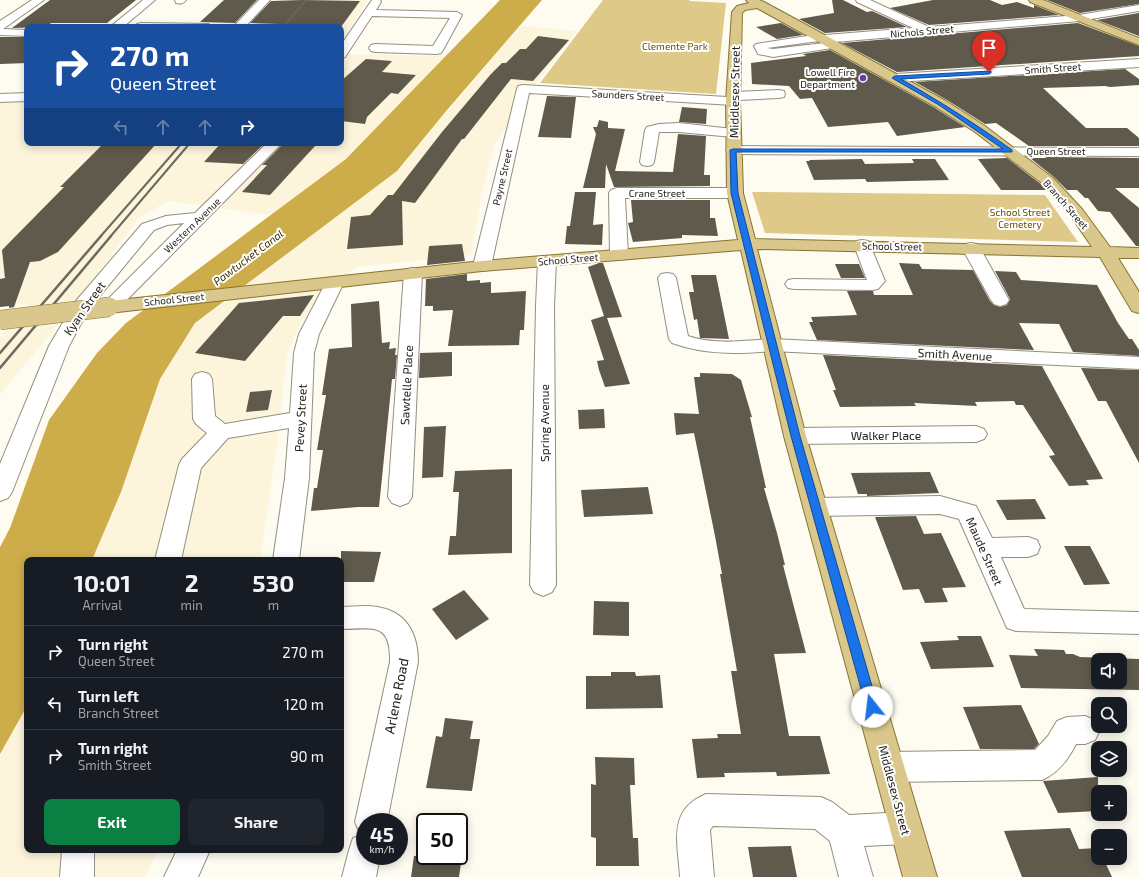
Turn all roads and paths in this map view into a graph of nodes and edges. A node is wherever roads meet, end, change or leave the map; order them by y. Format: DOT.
graph roads {
  1 [pos="39,0"];
  2 [pos="150,0"];
  3 [pos="265,0"];
  4 [pos="377,0"];
  5 [pos="862,0"];
  6 [pos="1034,0"];
  7 [pos="755,2"];
  8 [pos="734,6"];
  9 [pos="1139,8"];
  10 [pos="369,13"];
  11 [pos="1079,18"];
  12 [pos="120,24"];
  13 [pos="242,24"];
  14 [pos="0,26"];
  15 [pos="927,31"];
  16 [pos="0,32"];
  17 [pos="24,33"];
  18 [pos="383,36"];
  19 [pos="826,40"];
  20 [pos="1139,42"];
  21 [pos="344,50"];
  22 [pos="1136,65"];
  23 [pos="895,78"];
  24 [pos="563,79"];
  25 [pos="523,89"];
  26 [pos="779,94"];
  27 [pos="24,97"];
  28 [pos="0,98"];
  29 [pos="685,98"];
  30 [pos="733,98"];
  31 [pos="733,134"];
  32 [pos="272,146"];
  33 [pos="733,150"];
  34 [pos="1010,151"];
  35 [pos="1139,152"];
  36 [pos="647,162"];
  37 [pos="735,193"];
  38 [pos="200,218"];
  39 [pos="748,245"];
  40 [pos="862,245"];
  41 [pos="971,248"];
  42 [pos="1104,252"];
  43 [pos="1139,253"];
  44 [pos="619,255"];
  45 [pos="547,261"];
  46 [pos="482,266"];
  47 [pos="413,273"];
  48 [pos="667,278"];
  49 [pos="335,282"];
  50 [pos="794,284"];
  51 [pos="1000,300"];
  52 [pos="109,307"];
  53 [pos="1139,307"];
  54 [pos="0,320"];
  55 [pos="772,344"];
  56 [pos="1139,363"];
  57 [pos="202,380"];
  58 [pos="300,419"];
  59 [pos="221,432"];
  60 [pos="976,434"];
  61 [pos="795,436"];
  62 [pos="0,492"];
  63 [pos="400,497"];
  64 [pos="815,507"];
  65 [pos="1028,547"];
  66 [pos="984,548"];
  67 [pos="169,557"];
  68 [pos="286,557"];
  69 [pos="543,585"];
  70 [pos="344,618"];
  71 [pos="1137,623"];
  72 [pos="1085,730"];
  73 [pos="889,767"];
  74 [pos="373,813"];
  75 [pos="906,828"];
  76 [pos="844,831"];
  77 [pos="78,853"];
  78 [pos="193,853"];
  79 [pos="362,865"];
  80 [pos="78,877"];
  81 [pos="181,877"];
  82 [pos="359,877"];
  83 [pos="697,877"];
  84 [pos="856,877"];
  85 [pos="920,877"];
  1 -- 14 [label="street"];
  2 -- 12 [label="street"];
  3 -- 13 [label="street"];
  4 -- 10 [label="street"];
  5 -- 15 [label="street"];
  6 -- 11 [label="main road"];
  7 -- 8 [label="main road, Middlesex Street"];
  7 -- 19 [label="main road, Branch Street"];
  8 -- 30 [label="main road, Middlesex Street"];
  9 -- 11 [label="street, Nichols Street"];
  10 -- 18 [label="street"];
  10 -- 21 [label="street"];
  11 -- 15 [label="street, Nichols Street"];
  11 -- 20 [label="main road"];
  15 -- 19 [label="street, Nichols Street"];
  16 -- 17 [label="street"];
  19 -- 23 [label="main road, Branch Street"];
  22 -- 23 [label="street, Smith Street"];
  23 -- 34 [label="main road, Branch Street"];
  24 -- 29 [label="street"];
  25 -- 29 [label="street, Saunders Street"];
  25 -- 46 [label="street, Payne Street"];
  26 -- 30 [label="street, Saunders Street"];
  27 -- 28 [label="street"];
  29 -- 30 [label="street, Saunders Street"];
  30 -- 31 [label="main road, Middlesex Street"];
  31 -- 33 [label="main road, Middlesex Street"];
  31 -- 36 [label="street"];
  32 -- 38 [label="street, Western Avenue"];
  33 -- 34 [label="street, Queen Street"];
  33 -- 37 [label="main road, Middlesex Street"];
  34 -- 35 [label="street, Queen Street"];
  34 -- 42 [label="main road, Branch Street"];
  37 -- 39 [label="main road, Middlesex Street"];
  37 -- 44 [label="street, Crane Street"];
  38 -- 52 [label="street, Western Avenue"];
  38 -- 62 [label="street, Kyan Street"];
  39 -- 40 [label="main road, School Street"];
  39 -- 44 [label="main road, School Street"];
  39 -- 55 [label="main road, Middlesex Street"];
  40 -- 41 [label="main road, School Street"];
  40 -- 50 [label="street"];
  41 -- 42 [label="main road, School Street"];
  41 -- 51 [label="street"];
  42 -- 43 [label="main road, School Street"];
  42 -- 53 [label="main road, Branch Street"];
  44 -- 45 [label="main road, School Street"];
  45 -- 46 [label="main road, School Street"];
  45 -- 69 [label="street, Spring Avenue"];
  46 -- 47 [label="main road, School Street"];
  47 -- 49 [label="main road, School Street"];
  47 -- 63 [label="street, Sawtelle Place"];
  48 -- 55 [label="street, Smith Avenue"];
  49 -- 52 [label="main road, School Street"];
  49 -- 58 [label="street, Pevey Street"];
  52 -- 54 [label="main road, School Street, bridge"];
  55 -- 56 [label="street, Smith Avenue"];
  55 -- 61 [label="main road, Middlesex Street"];
  57 -- 59 [label="street"];
  58 -- 59 [label="street"];
  58 -- 68 [label="street, Pevey Street"];
  59 -- 67 [label="street"];
  60 -- 61 [label="street, Walker Place"];
  61 -- 64 [label="main road, Middlesex Street"];
  64 -- 66 [label="street, Maude Street"];
  64 -- 73 [label="main road, Middlesex Street"];
  65 -- 66 [label="street"];
  66 -- 71 [label="street, Maude Street"];
  70 -- 74 [label="street, Arlene Road"];
  72 -- 73 [label="street"];
  73 -- 75 [label="main road, Middlesex Street"];
  75 -- 76 [label="street"];
  75 -- 85 [label="main road, Middlesex Street"];
  76 -- 83 [label="street"];
  76 -- 84 [label="street"];
  77 -- 80 [label="street"];
  78 -- 81 [label="street"];
  79 -- 82 [label="street"];
}
